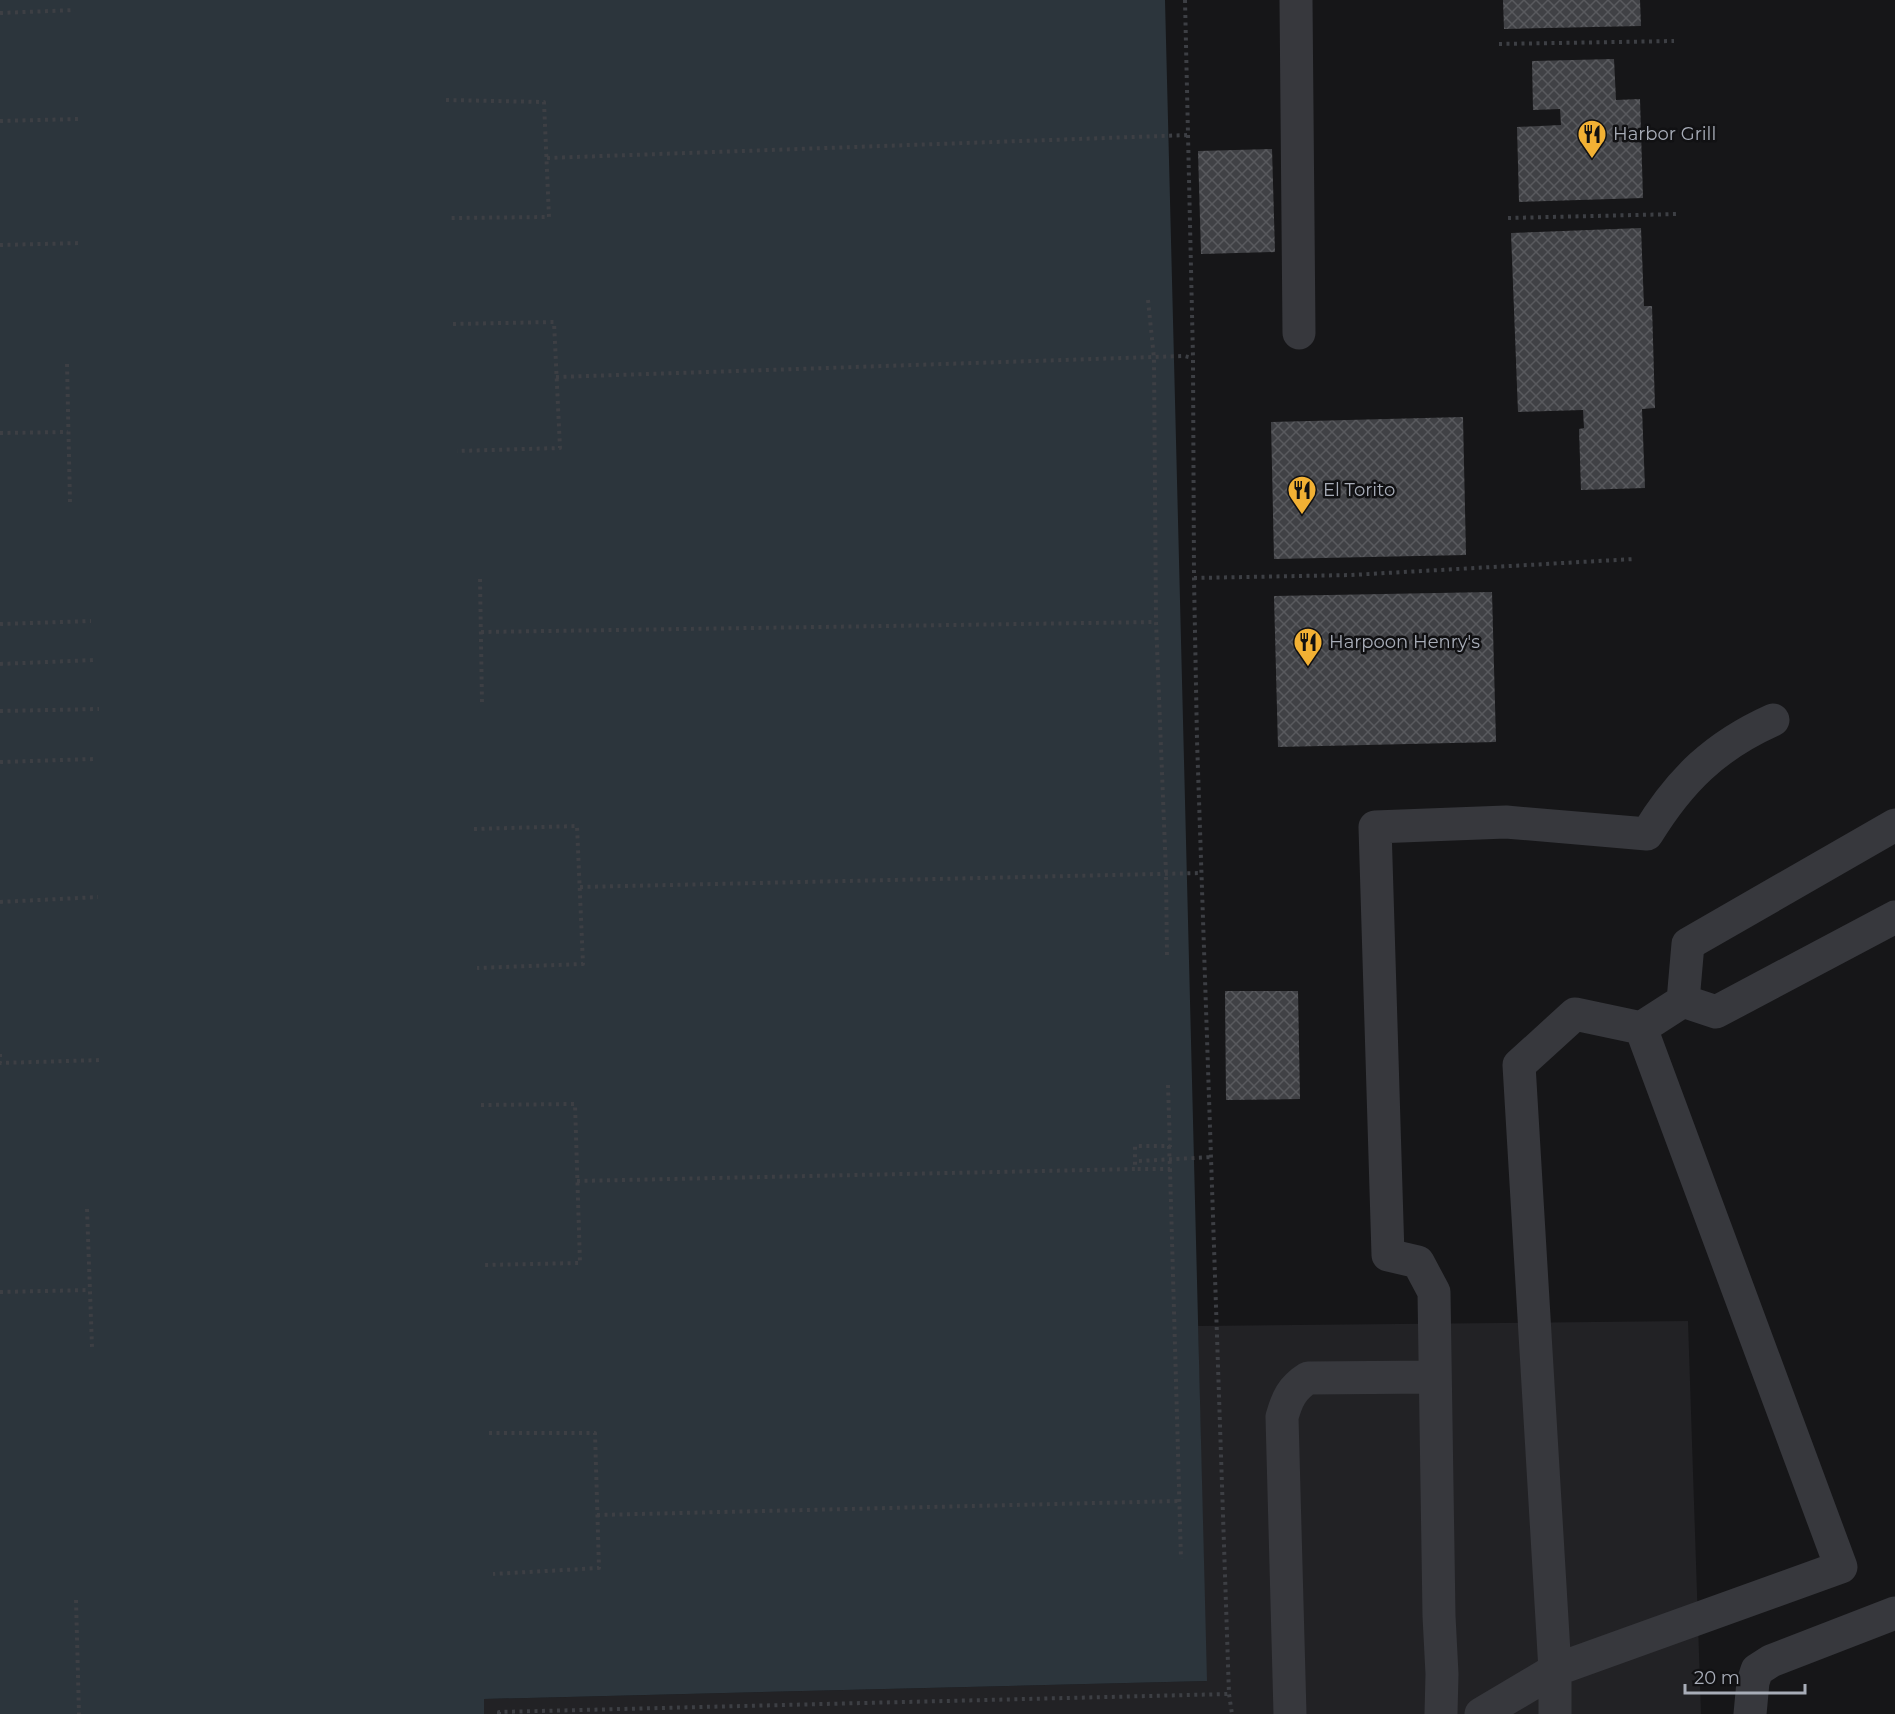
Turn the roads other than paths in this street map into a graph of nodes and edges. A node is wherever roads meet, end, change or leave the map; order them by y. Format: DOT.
graph roads {
  1 [pos="1296,0"];
  2 [pos="1299,333"];
  3 [pos="1773,720"];
  4 [pos="1895,825"];
  5 [pos="1895,917"];
  6 [pos="1683,1001"];
  7 [pos="1641,1028"];
  8 [pos="1435,1377"];
  9 [pos="1895,1613"];
  10 [pos="1554,1670"];
  11 [pos="1290,1714"];
  12 [pos="1441,1714"];
  13 [pos="1481,1714"];
  14 [pos="1555,1714"];
  15 [pos="1750,1714"];
  1 -- 2 [label="street"];
  3 -- 8 [label="street"];
  4 -- 6 [label="street"];
  5 -- 6 [label="street"];
  6 -- 7 [label="street"];
  7 -- 10 [label="street"];
  7 -- 10 [label="street"];
  8 -- 11 [label="street"];
  8 -- 12 [label="street"];
  9 -- 15 [label="street"];
  10 -- 13 [label="street"];
  10 -- 14 [label="street"];
}
